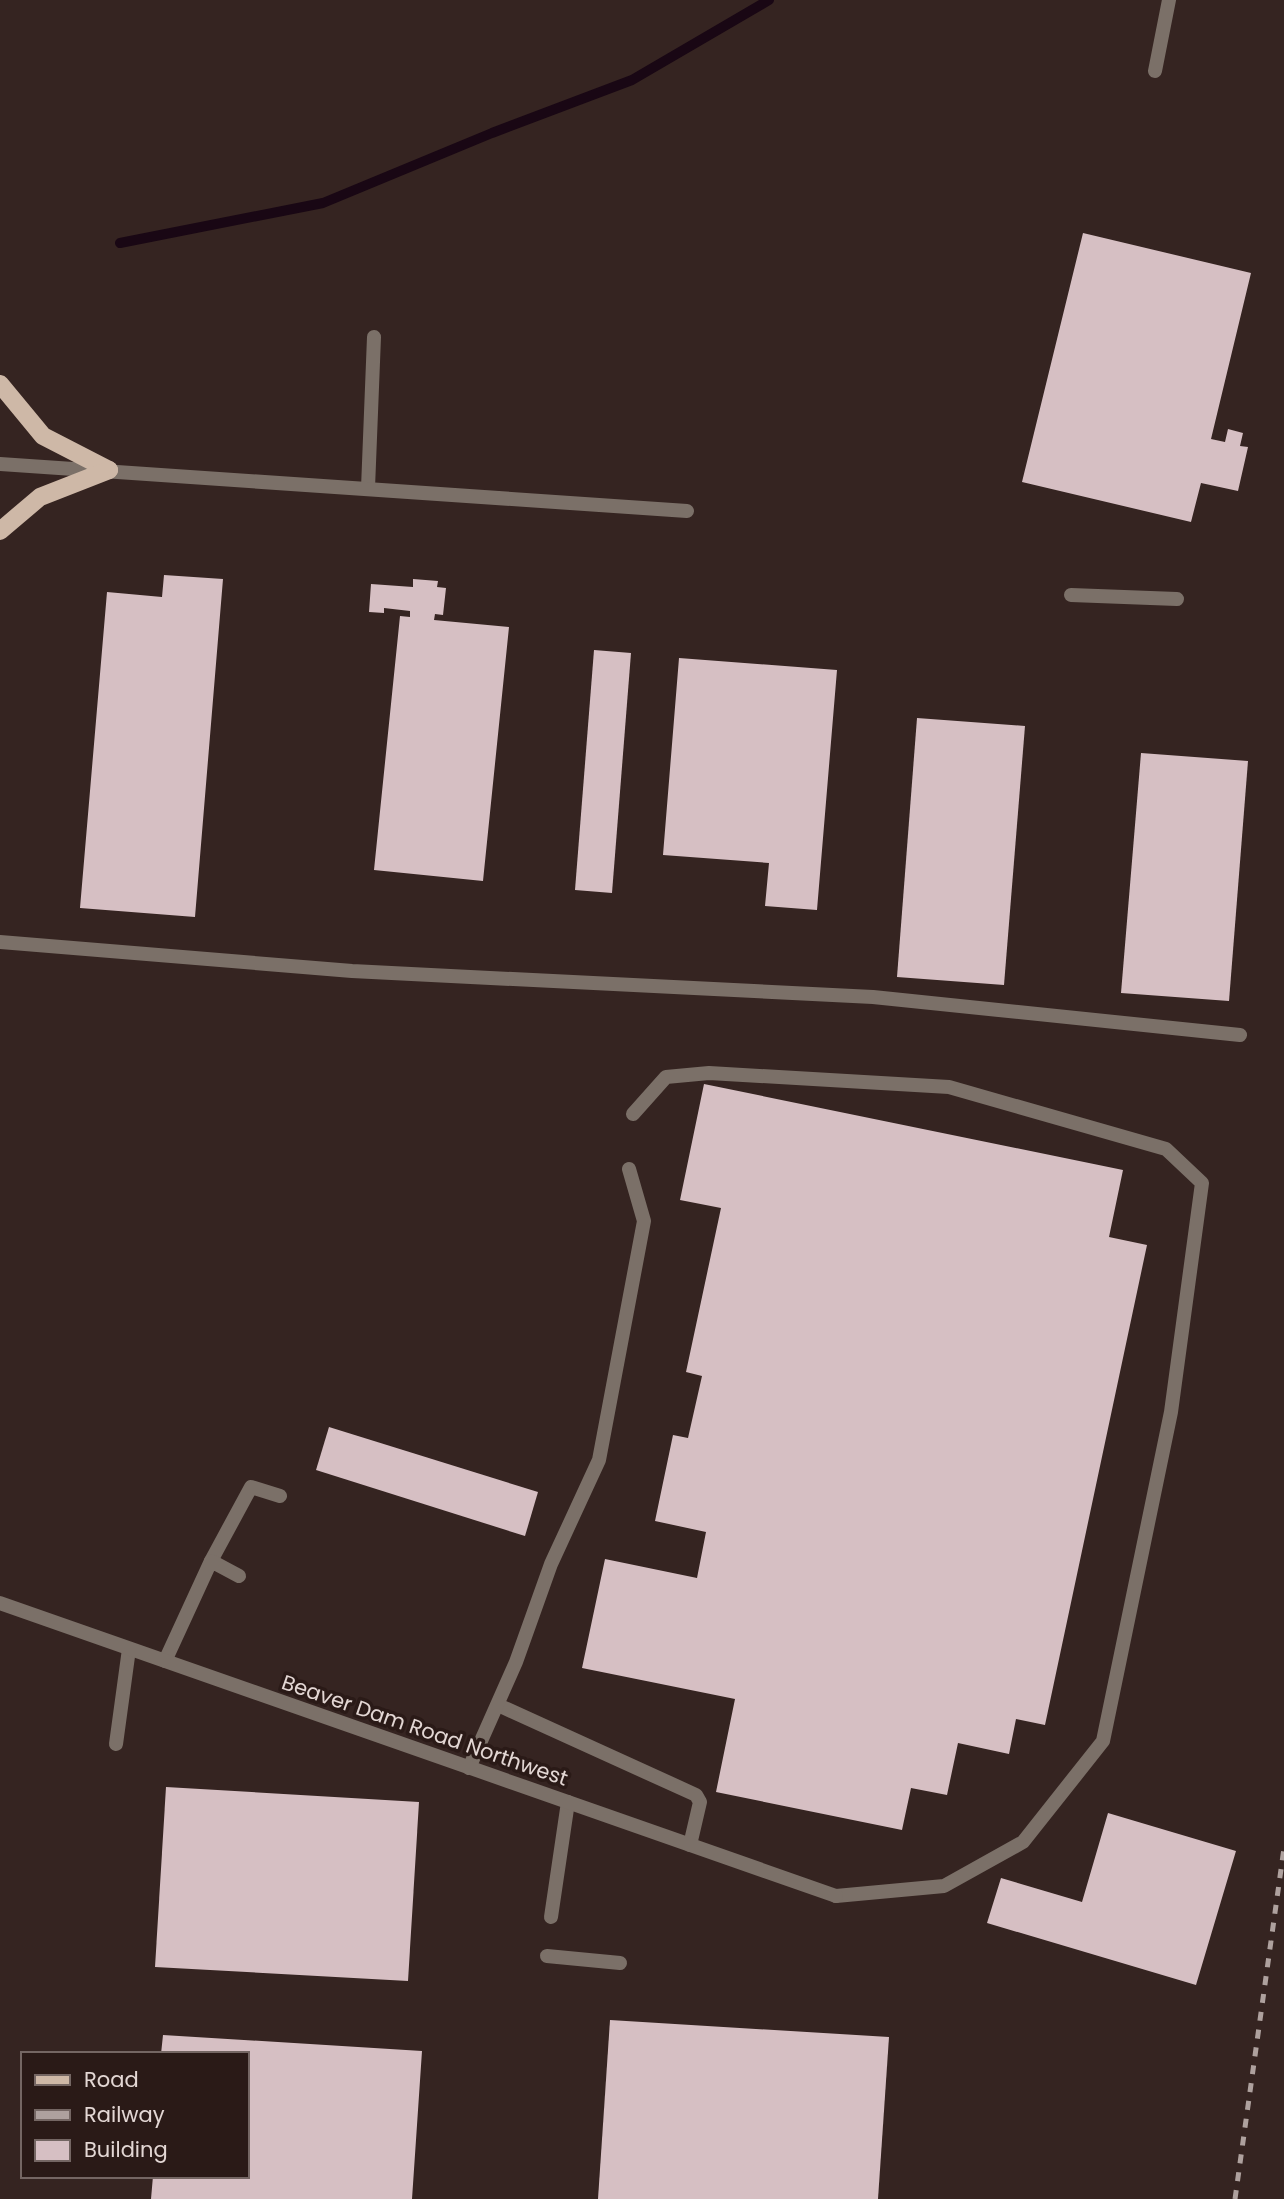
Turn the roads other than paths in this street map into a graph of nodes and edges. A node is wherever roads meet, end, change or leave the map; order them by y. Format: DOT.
graph roads {
  1 [pos="1169,0"];
  2 [pos="1155,71"];
  3 [pos="374,337"];
  4 [pos="0,384"];
  5 [pos="0,464"];
  6 [pos="109,470"];
  7 [pos="368,488"];
  8 [pos="687,511"];
  9 [pos="0,531"];
  10 [pos="1071,595"];
  11 [pos="1177,599"];
  12 [pos="0,942"];
  13 [pos="1240,1035"];
  14 [pos="633,1114"];
  15 [pos="629,1168"];
  16 [pos="280,1496"];
  17 [pos="211,1561"];
  18 [pos="239,1576"];
  19 [pos="0,1603"];
  20 [pos="129,1649"];
  21 [pos="165,1661"];
  22 [pos="498,1705"];
  23 [pos="116,1744"];
  24 [pos="469,1768"];
  25 [pos="568,1802"];
  26 [pos="690,1845"];
  27 [pos="551,1917"];
  28 [pos="547,1956"];
  29 [pos="620,1963"];
  1 -- 2 [label="street"];
  3 -- 7 [label="street"];
  4 -- 6 [label="main road"];
  5 -- 6 [label="street"];
  6 -- 7 [label="street"];
  6 -- 9 [label="main road"];
  7 -- 8 [label="street"];
  10 -- 11 [label="street"];
  12 -- 13 [label="street"];
  14 -- 26 [label="street, Beaver Dam Road Northwest"];
  15 -- 22 [label="street"];
  16 -- 17 [label="street"];
  17 -- 18 [label="street"];
  17 -- 21 [label="street"];
  19 -- 20 [label="street, Beaver Dam Road Northwest"];
  20 -- 21 [label="street, Beaver Dam Road Northwest"];
  20 -- 23 [label="street"];
  21 -- 24 [label="street, Beaver Dam Road Northwest"];
  22 -- 24 [label="street"];
  22 -- 26 [label="street"];
  24 -- 25 [label="street, Beaver Dam Road Northwest"];
  25 -- 26 [label="street, Beaver Dam Road Northwest"];
  25 -- 27 [label="street"];
  28 -- 29 [label="street"];
}
